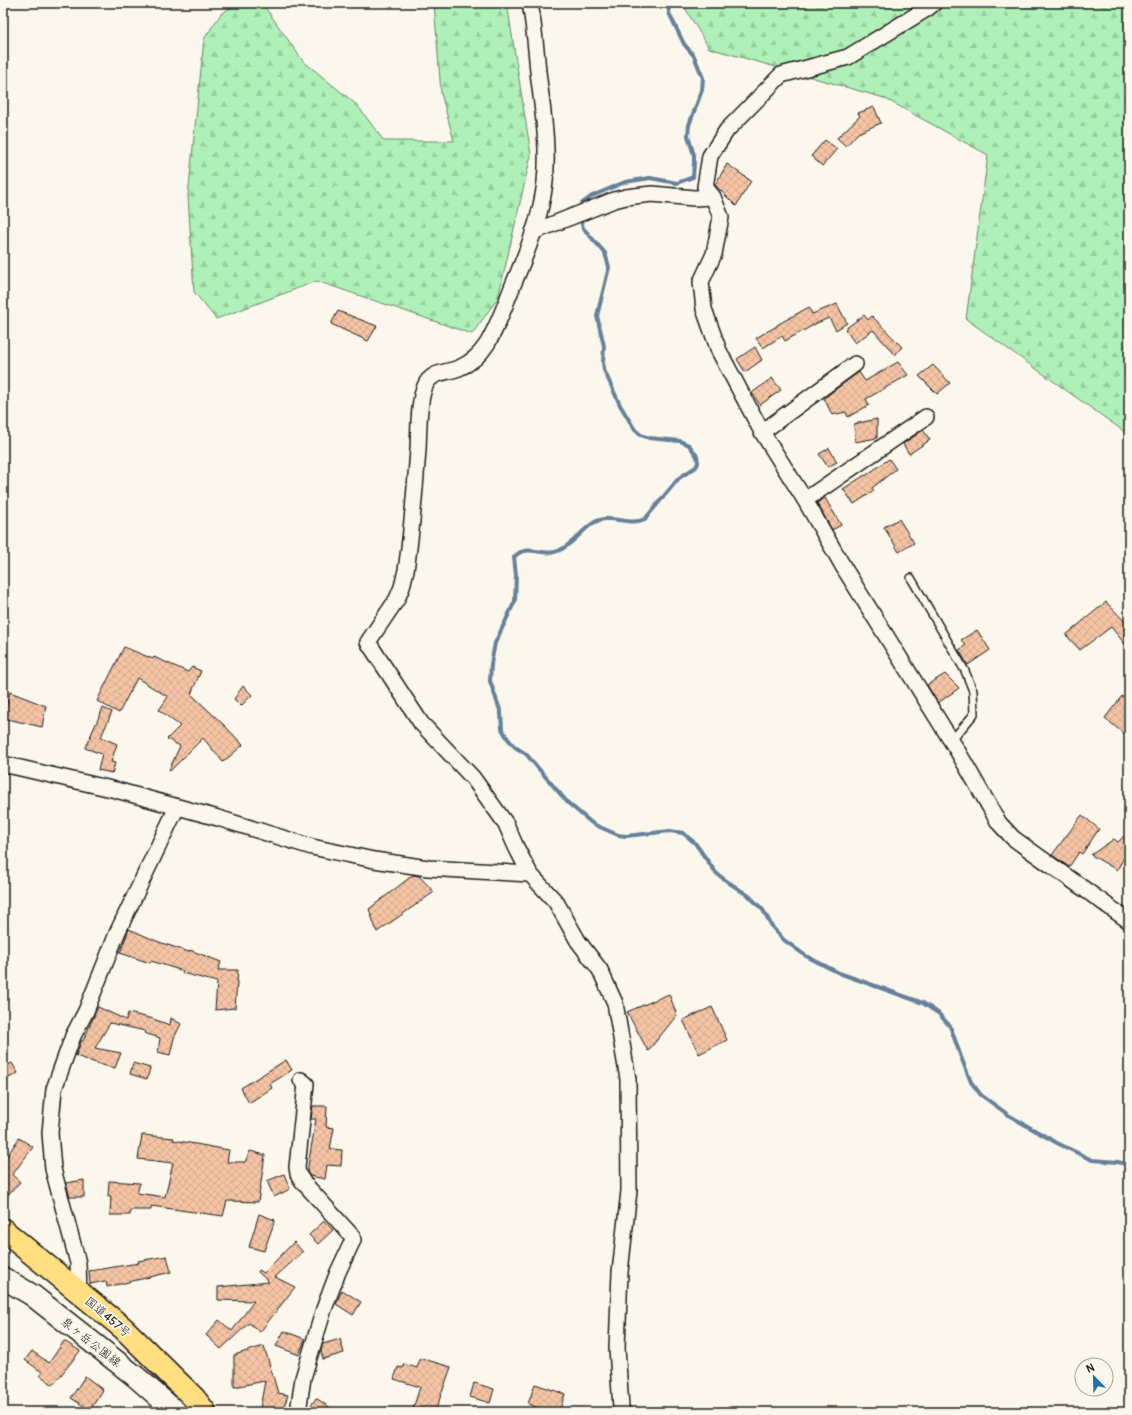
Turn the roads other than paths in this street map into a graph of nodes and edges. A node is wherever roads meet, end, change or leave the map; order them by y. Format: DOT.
graph roads {
  1 [pos="530,3"];
  2 [pos="934,3"];
  3 [pos="713,197"];
  4 [pos="533,232"];
  5 [pos="855,364"];
  6 [pos="926,417"];
  7 [pos="762,432"];
  8 [pos="805,500"];
  9 [pos="911,578"];
  10 [pos="952,740"];
  11 [pos="3,764"];
  12 [pos="177,807"];
  13 [pos="530,874"];
  14 [pos="1129,921"];
  15 [pos="301,1080"];
  16 [pos="3,1230"];
  17 [pos="3,1278"];
  18 [pos="79,1293"];
  19 [pos="176,1412"];
  20 [pos="205,1412"];
  21 [pos="298,1412"];
  22 [pos="623,1412"];
  1 -- 4 [label="street"];
  2 -- 3 [label="street"];
  3 -- 4 [label="street"];
  3 -- 7 [label="street"];
  4 -- 13 [label="street"];
  5 -- 7 [label="street"];
  6 -- 8 [label="street"];
  7 -- 8 [label="street"];
  8 -- 10 [label="street"];
  9 -- 10 [label="lane"];
  10 -- 14 [label="street"];
  11 -- 12 [label="street"];
  12 -- 13 [label="street"];
  12 -- 18 [label="street"];
  13 -- 22 [label="street"];
  15 -- 21 [label="street"];
  16 -- 18 [label="highway, 国道457号"];
  17 -- 19 [label="main road, 泉ヶ岳公園線"];
  18 -- 20 [label="highway, 国道457号"];
}
